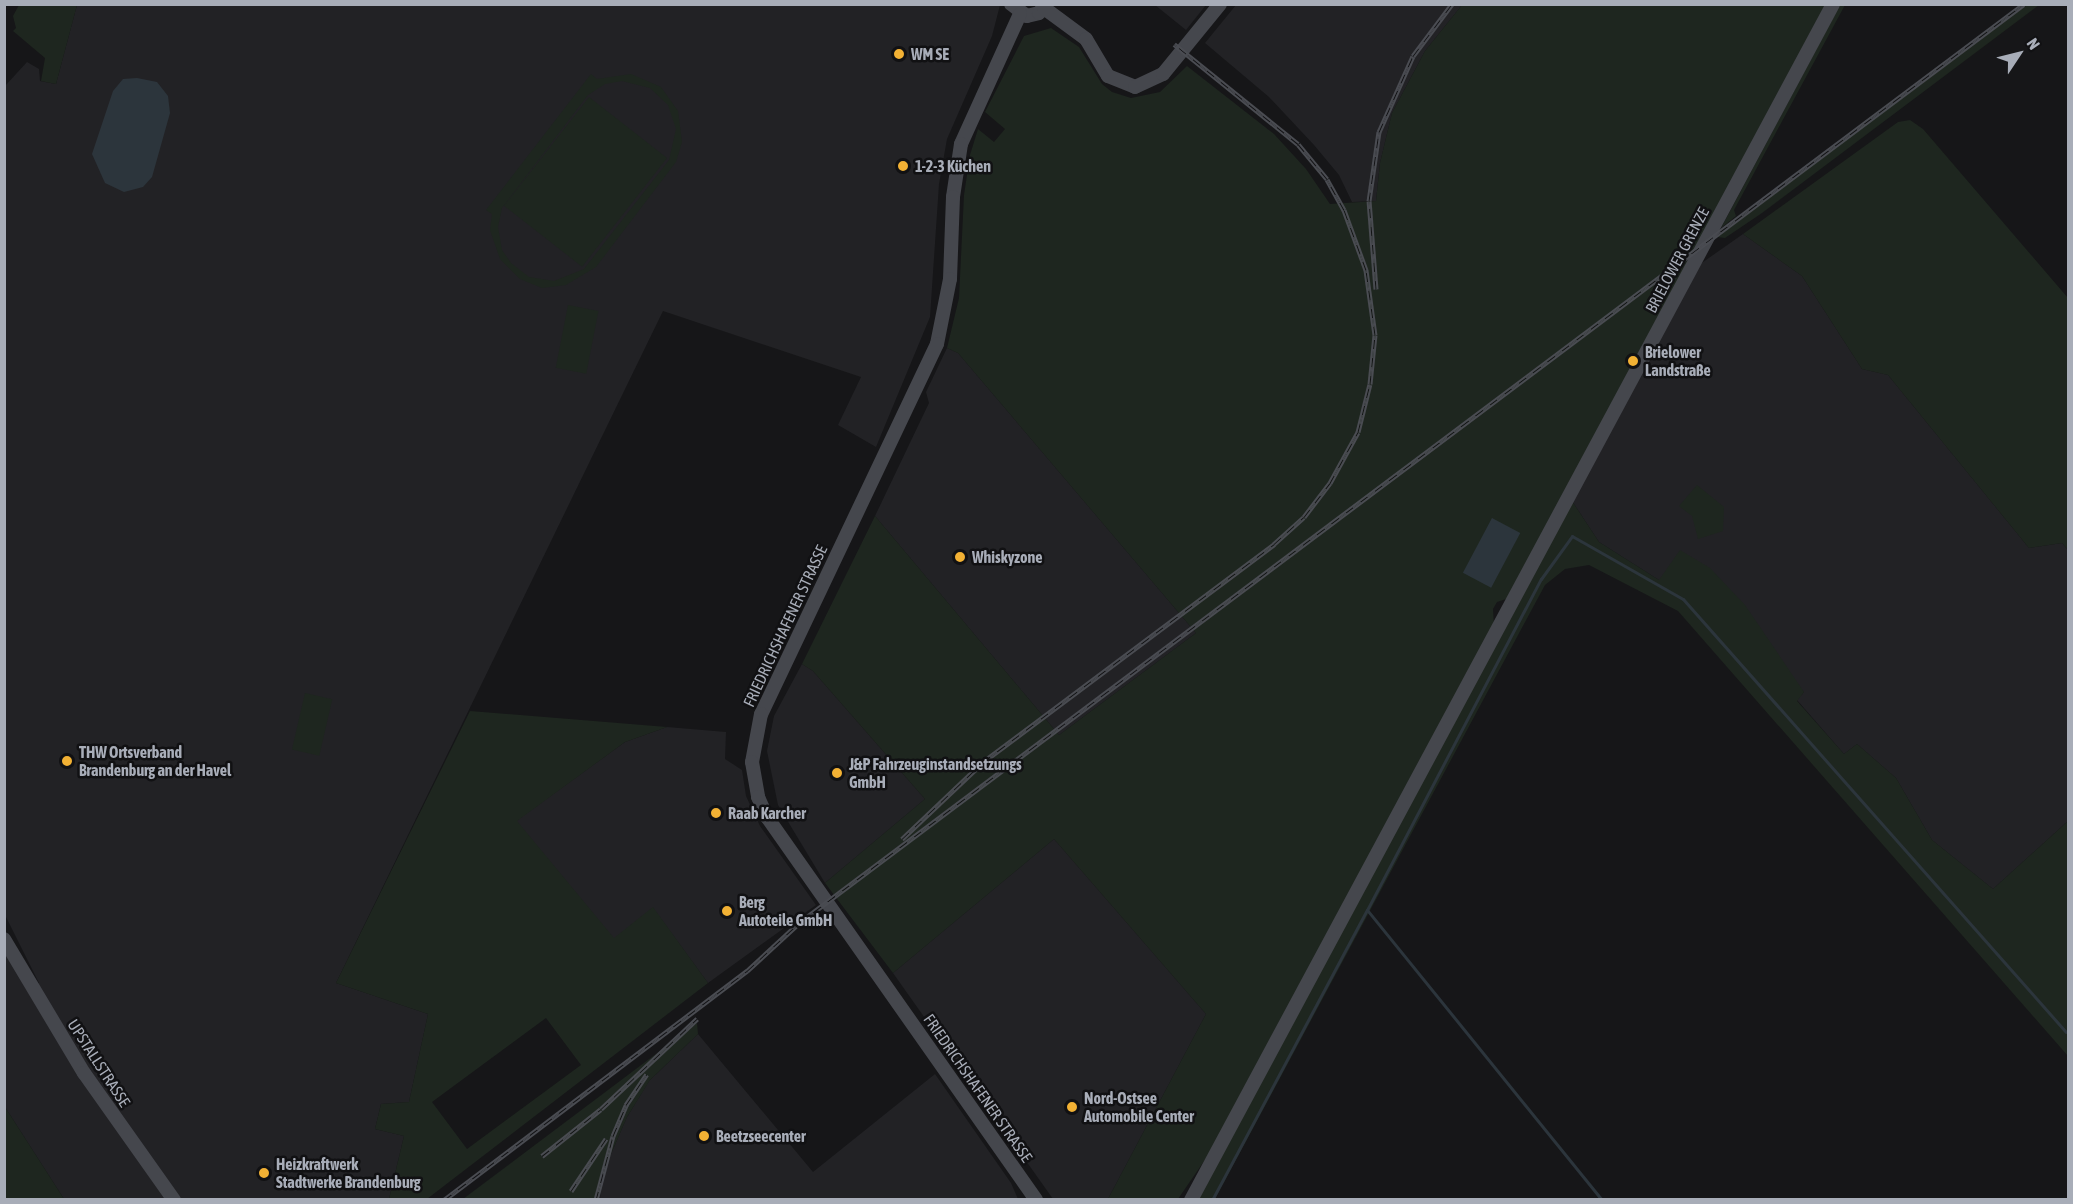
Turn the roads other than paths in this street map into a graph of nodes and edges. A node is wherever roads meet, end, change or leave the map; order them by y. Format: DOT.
graph roads {
  1 [pos="1220,4"];
  2 [pos="1833,4"];
  3 [pos="1045,6"];
  4 [pos="1016,9"];
  5 [pos="4,939"];
  6 [pos="1215,1155"];
  7 [pos="174,1200"];
  8 [pos="1036,1200"];
  9 [pos="1184,1200"];
  10 [pos="1191,1200"];
  1 -- 3 [label="street"];
  2 -- 6 [label="street, BRIELOWER GRENZE"];
  3 -- 4 [label="street, FRIEDRICHSHAFENER STRASSE"];
  4 -- 8 [label="street, FRIEDRICHSHAFENER STRASSE"];
  5 -- 7 [label="street, UPSTALLSTRASSE"];
  6 -- 9 [label="street"];
  6 -- 10 [label="street"];
}
